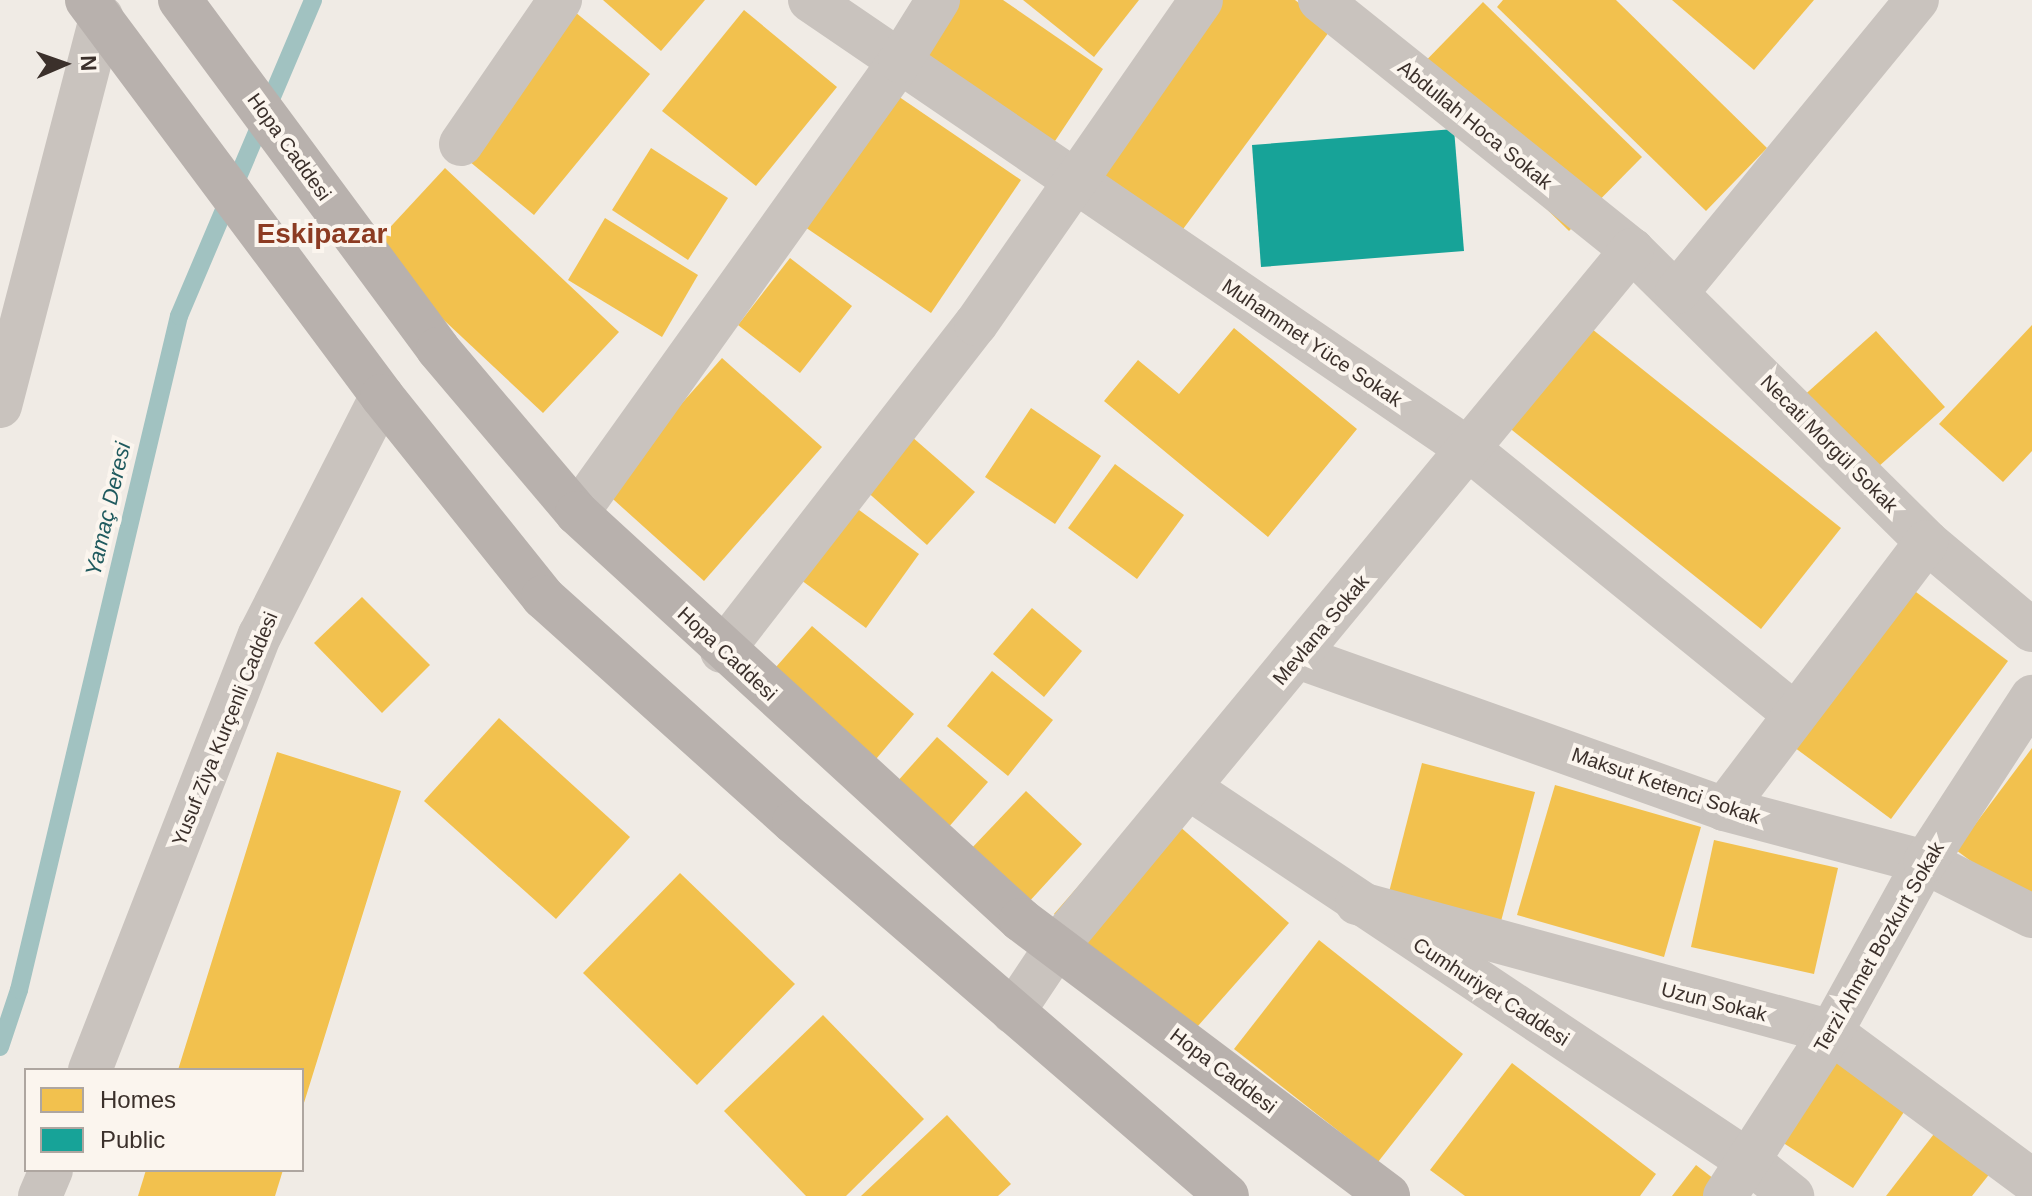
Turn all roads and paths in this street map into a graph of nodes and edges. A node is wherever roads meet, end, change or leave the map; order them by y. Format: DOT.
graph roads {
  1 [pos="180,0"];
  2 [pos="560,0"];
  3 [pos="810,0"];
  4 [pos="938,0"];
  5 [pos="1201,0"];
  6 [pos="1320,0"];
  7 [pos="1917,0"];
  8 [pos="94,9"];
  9 [pos="900,61"];
  10 [pos="461,144"];
  11 [pos="1077,182"];
  12 [pos="1632,250"];
  13 [pos="1677,292"];
  14 [pos="382,396"];
  15 [pos="0,406"];
  16 [pos="1471,451"];
  17 [pos="577,513"];
  18 [pos="1927,542"];
  19 [pos="2032,630"];
  20 [pos="722,651"];
  21 [pos="1298,657"];
  22 [pos="2032,697"];
  23 [pos="1795,714"];
  24 [pos="1189,788"];
  25 [pos="1724,809"];
  26 [pos="1925,862"];
  27 [pos="1357,903"];
  28 [pos="2032,916"];
  29 [pos="1057,946"];
  30 [pos="1013,1012"];
  31 [pos="1831,1032"];
  32 [pos="91,1068"];
  33 [pos="50,1172"];
  34 [pos="1738,1179"];
  35 [pos="2032,1181"];
  36 [pos="40,1196"];
  37 [pos="1227,1196"];
  38 [pos="1388,1196"];
  39 [pos="1792,1196"];
  1 -- 17 [label="main road, Hopa Caddesi"];
  2 -- 10 [label="street"];
  3 -- 9 [label="street, Muhammet Yüce Sokak"];
  4 -- 9 [label="street"];
  5 -- 11 [label="street"];
  6 -- 12 [label="street, Abdullah Hoca Sokak"];
  7 -- 13 [label="street"];
  8 -- 14 [label="main road"];
  8 -- 15 [label="street"];
  9 -- 11 [label="street, Muhammet Yüce Sokak"];
  9 -- 17 [label="street"];
  11 -- 16 [label="street, Muhammet Yüce Sokak"];
  11 -- 20 [label="street"];
  12 -- 13 [label="street, Necati Morgül Sokak"];
  12 -- 16 [label="street, Mevlana Sokak"];
  13 -- 18 [label="street, Necati Morgül Sokak"];
  14 -- 30 [label="main road"];
  14 -- 32 [label="street, Yusuf Ziya Kurçenli Caddesi"];
  16 -- 21 [label="street, Mevlana Sokak"];
  16 -- 23 [label="street, Muhammet Yüce Sokak"];
  17 -- 20 [label="main road, Hopa Caddesi"];
  18 -- 19 [label="street, Necati Morgül Sokak"];
  18 -- 23 [label="street"];
  20 -- 29 [label="main road, Hopa Caddesi"];
  21 -- 24 [label="street, Mevlana Sokak"];
  21 -- 25 [label="street, Maksut Ketenci Sokak"];
  22 -- 26 [label="street, Terzi Ahmet Bozkurt Sokak"];
  23 -- 25 [label="street"];
  24 -- 27 [label="street, Cumhuriyet Caddesi"];
  24 -- 29 [label="street, Mevlana Sokak"];
  25 -- 26 [label="street, Maksut Ketenci Sokak"];
  26 -- 28 [label="street, Maksut Ketenci Sokak"];
  26 -- 31 [label="street, Terzi Ahmet Bozkurt Sokak"];
  27 -- 31 [label="street, Uzun Sokak"];
  27 -- 34 [label="street, Cumhuriyet Caddesi"];
  29 -- 30 [label="street, Mevlana Sokak"];
  29 -- 38 [label="main road, Hopa Caddesi"];
  30 -- 37 [label="main road"];
  31 -- 34 [label="street, Terzi Ahmet Bozkurt Sokak"];
  31 -- 35 [label="street, Uzun Sokak"];
  33 -- 36 [label="street"];
  34 -- 39 [label="street, Cumhuriyet Caddesi"];
}
